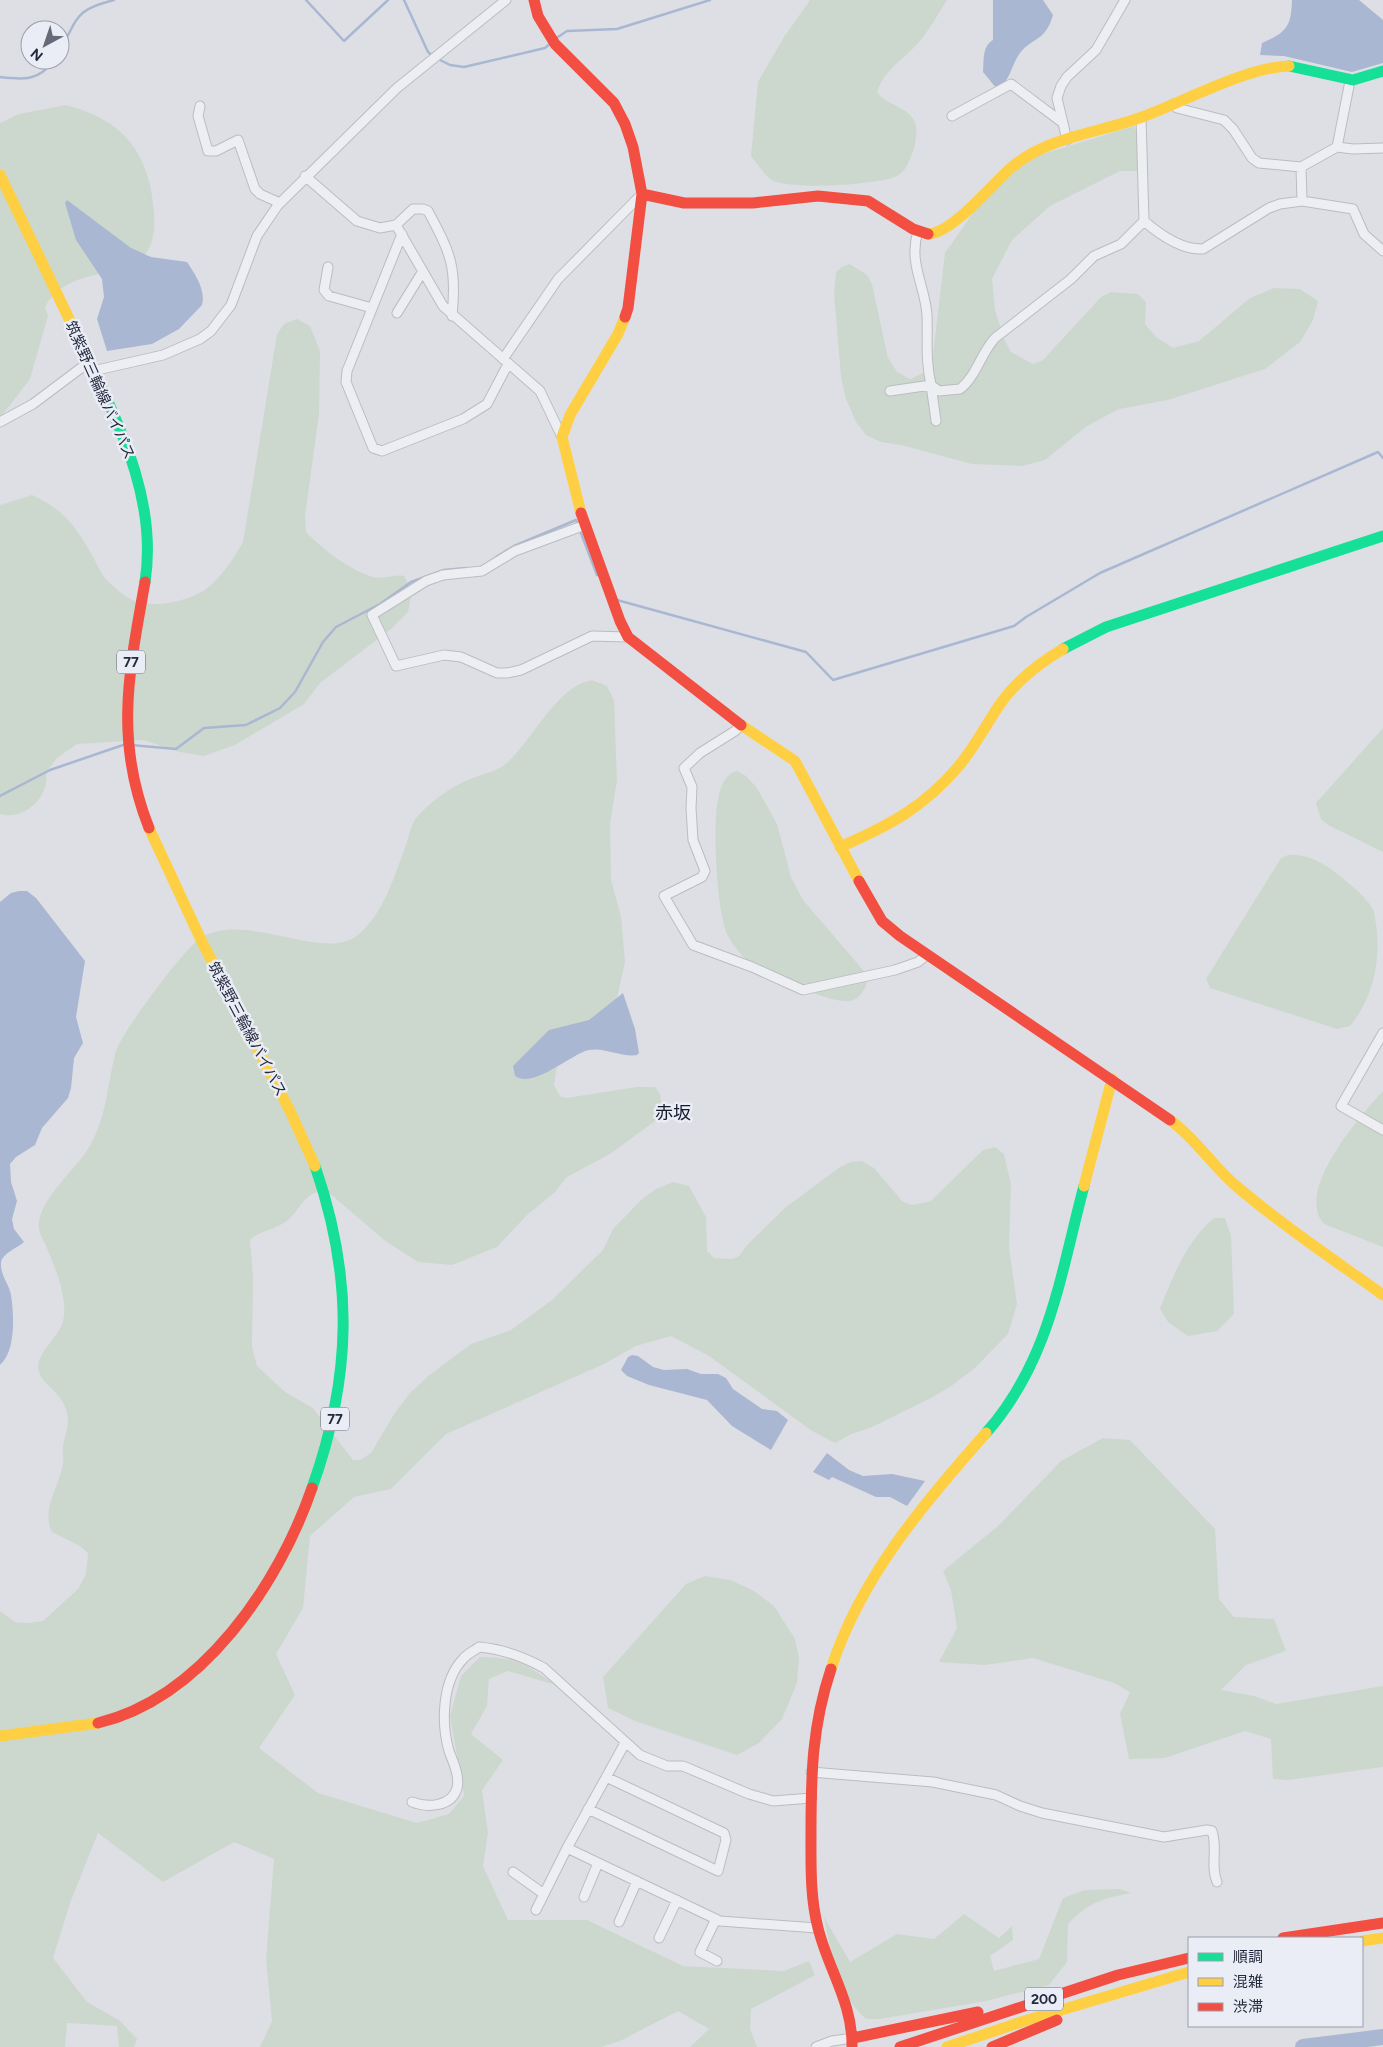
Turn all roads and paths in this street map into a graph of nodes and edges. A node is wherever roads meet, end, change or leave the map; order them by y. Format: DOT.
graph roads {
  1 [pos="506,0"];
  2 [pos="534,0"];
  3 [pos="1125,0"];
  4 [pos="1383,71"];
  5 [pos="1350,81"];
  6 [pos="1173,104"];
  7 [pos="200,106"];
  8 [pos="952,116"];
  9 [pos="1141,118"];
  10 [pos="1062,123"];
  11 [pos="1067,140"];
  12 [pos="1337,147"];
  13 [pos="1383,148"];
  14 [pos="1301,167"];
  15 [pos="0,175"];
  16 [pos="306,176"];
  17 [pos="642,194"];
  18 [pos="1302,201"];
  19 [pos="280,203"];
  20 [pos="1144,221"];
  21 [pos="396,224"];
  22 [pos="918,231"];
  23 [pos="402,234"];
  24 [pos="1383,251"];
  25 [pos="328,267"];
  26 [pos="424,271"];
  27 [pos="372,308"];
  28 [pos="397,313"];
  29 [pos="452,316"];
  30 [pos="505,362"];
  31 [pos="91,367"];
  32 [pos="931,385"];
  33 [pos="890,391"];
  34 [pos="936,421"];
  35 [pos="0,422"];
  36 [pos="562,437"];
  37 [pos="585,525"];
  38 [pos="1383,536"];
  39 [pos="628,637"];
  40 [pos="741,725"];
  41 [pos="840,846"];
  42 [pos="927,955"];
  43 [pos="1383,1033"];
  44 [pos="1112,1079"];
  45 [pos="1383,1130"];
  46 [pos="1383,1295"];
  47 [pos="0,1736"];
  48 [pos="625,1743"];
  49 [pos="811,1772"];
  50 [pos="606,1777"];
  51 [pos="812,1798"];
  52 [pos="412,1802"];
  53 [pos="588,1809"];
  54 [pos="567,1848"];
  55 [pos="598,1863"];
  56 [pos="512,1872"];
  57 [pos="637,1881"];
  58 [pos="1217,1882"];
  59 [pos="544,1894"];
  60 [pos="584,1897"];
  61 [pos="677,1900"];
  62 [pos="536,1910"];
  63 [pos="716,1919"];
  64 [pos="619,1922"];
  65 [pos="1383,1923"];
  66 [pos="817,1928"];
  67 [pos="1290,1937"];
  68 [pos="659,1938"];
  69 [pos="1383,1938"];
  70 [pos="1363,1942"];
  71 [pos="1188,1958"];
  72 [pos="717,1961"];
  73 [pos="1188,1972"];
  74 [pos="1076,1988"];
  75 [pos="1121,1992"];
  76 [pos="852,2042"];
  77 [pos="816,2047"];
  78 [pos="900,2047"];
  79 [pos="947,2047"];
  80 [pos="992,2047"];
  1 -- 16 [label="street"];
  2 -- 17 [label="main road"];
  3 -- 10 [label="street"];
  4 -- 5 [label="main road"];
  5 -- 6 [label="main road"];
  5 -- 12 [label="street"];
  6 -- 9 [label="main road"];
  6 -- 14 [label="street"];
  7 -- 19 [label="street"];
  8 -- 10 [label="street"];
  9 -- 11 [label="main road"];
  9 -- 20 [label="street"];
  10 -- 11 [label="street"];
  11 -- 22 [label="main road"];
  12 -- 13 [label="street"];
  12 -- 14 [label="street"];
  14 -- 18 [label="street"];
  15 -- 31 [label="main road, 筑紫野三輪線バイパス / 77"];
  16 -- 19 [label="street"];
  16 -- 21 [label="street"];
  17 -- 22 [label="main road"];
  17 -- 30 [label="street"];
  17 -- 36 [label="main road"];
  18 -- 20 [label="street"];
  18 -- 24 [label="street"];
  19 -- 31 [label="street"];
  20 -- 32 [label="street"];
  21 -- 23 [label="street"];
  21 -- 29 [label="street"];
  22 -- 32 [label="street"];
  23 -- 26 [label="street"];
  23 -- 27 [label="street"];
  25 -- 27 [label="street"];
  26 -- 28 [label="street"];
  26 -- 29 [label="street"];
  27 -- 30 [label="street"];
  29 -- 30 [label="street"];
  30 -- 36 [label="street"];
  31 -- 35 [label="street"];
  31 -- 47 [label="main road, 筑紫野三輪線バイパス / 77"];
  32 -- 33 [label="street"];
  32 -- 34 [label="street"];
  36 -- 37 [label="main road"];
  37 -- 39 [label="main road"];
  37 -- 39 [label="street"];
  38 -- 41 [label="main road"];
  39 -- 40 [label="main road"];
  40 -- 41 [label="main road"];
  40 -- 42 [label="street"];
  41 -- 42 [label="main road"];
  42 -- 44 [label="main road"];
  43 -- 45 [label="street"];
  44 -- 46 [label="main road"];
  44 -- 49 [label="main road"];
  48 -- 50 [label="street"];
  48 -- 51 [label="street"];
  48 -- 52 [label="street"];
  49 -- 51 [label="main road"];
  49 -- 58 [label="street"];
  50 -- 53 [label="street"];
  50 -- 53 [label="street"];
  51 -- 66 [label="main road"];
  53 -- 54 [label="street"];
  54 -- 55 [label="street"];
  54 -- 59 [label="street"];
  55 -- 57 [label="street"];
  55 -- 60 [label="street"];
  56 -- 59 [label="street"];
  57 -- 61 [label="street"];
  57 -- 64 [label="street"];
  59 -- 62 [label="street"];
  61 -- 63 [label="street"];
  61 -- 68 [label="street"];
  63 -- 66 [label="street"];
  63 -- 72 [label="street"];
  65 -- 67 [label="main road"];
  66 -- 76 [label="main road"];
  69 -- 70 [label="main road"];
  71 -- 74 [label="main road, 200"];
  73 -- 75 [label="main road, 200"];
  74 -- 76 [label="main road"];
  74 -- 78 [label="main road, 200"];
  75 -- 79 [label="main road, 200"];
  75 -- 80 [label="main road"];
  76 -- 77 [label="street"];
}
